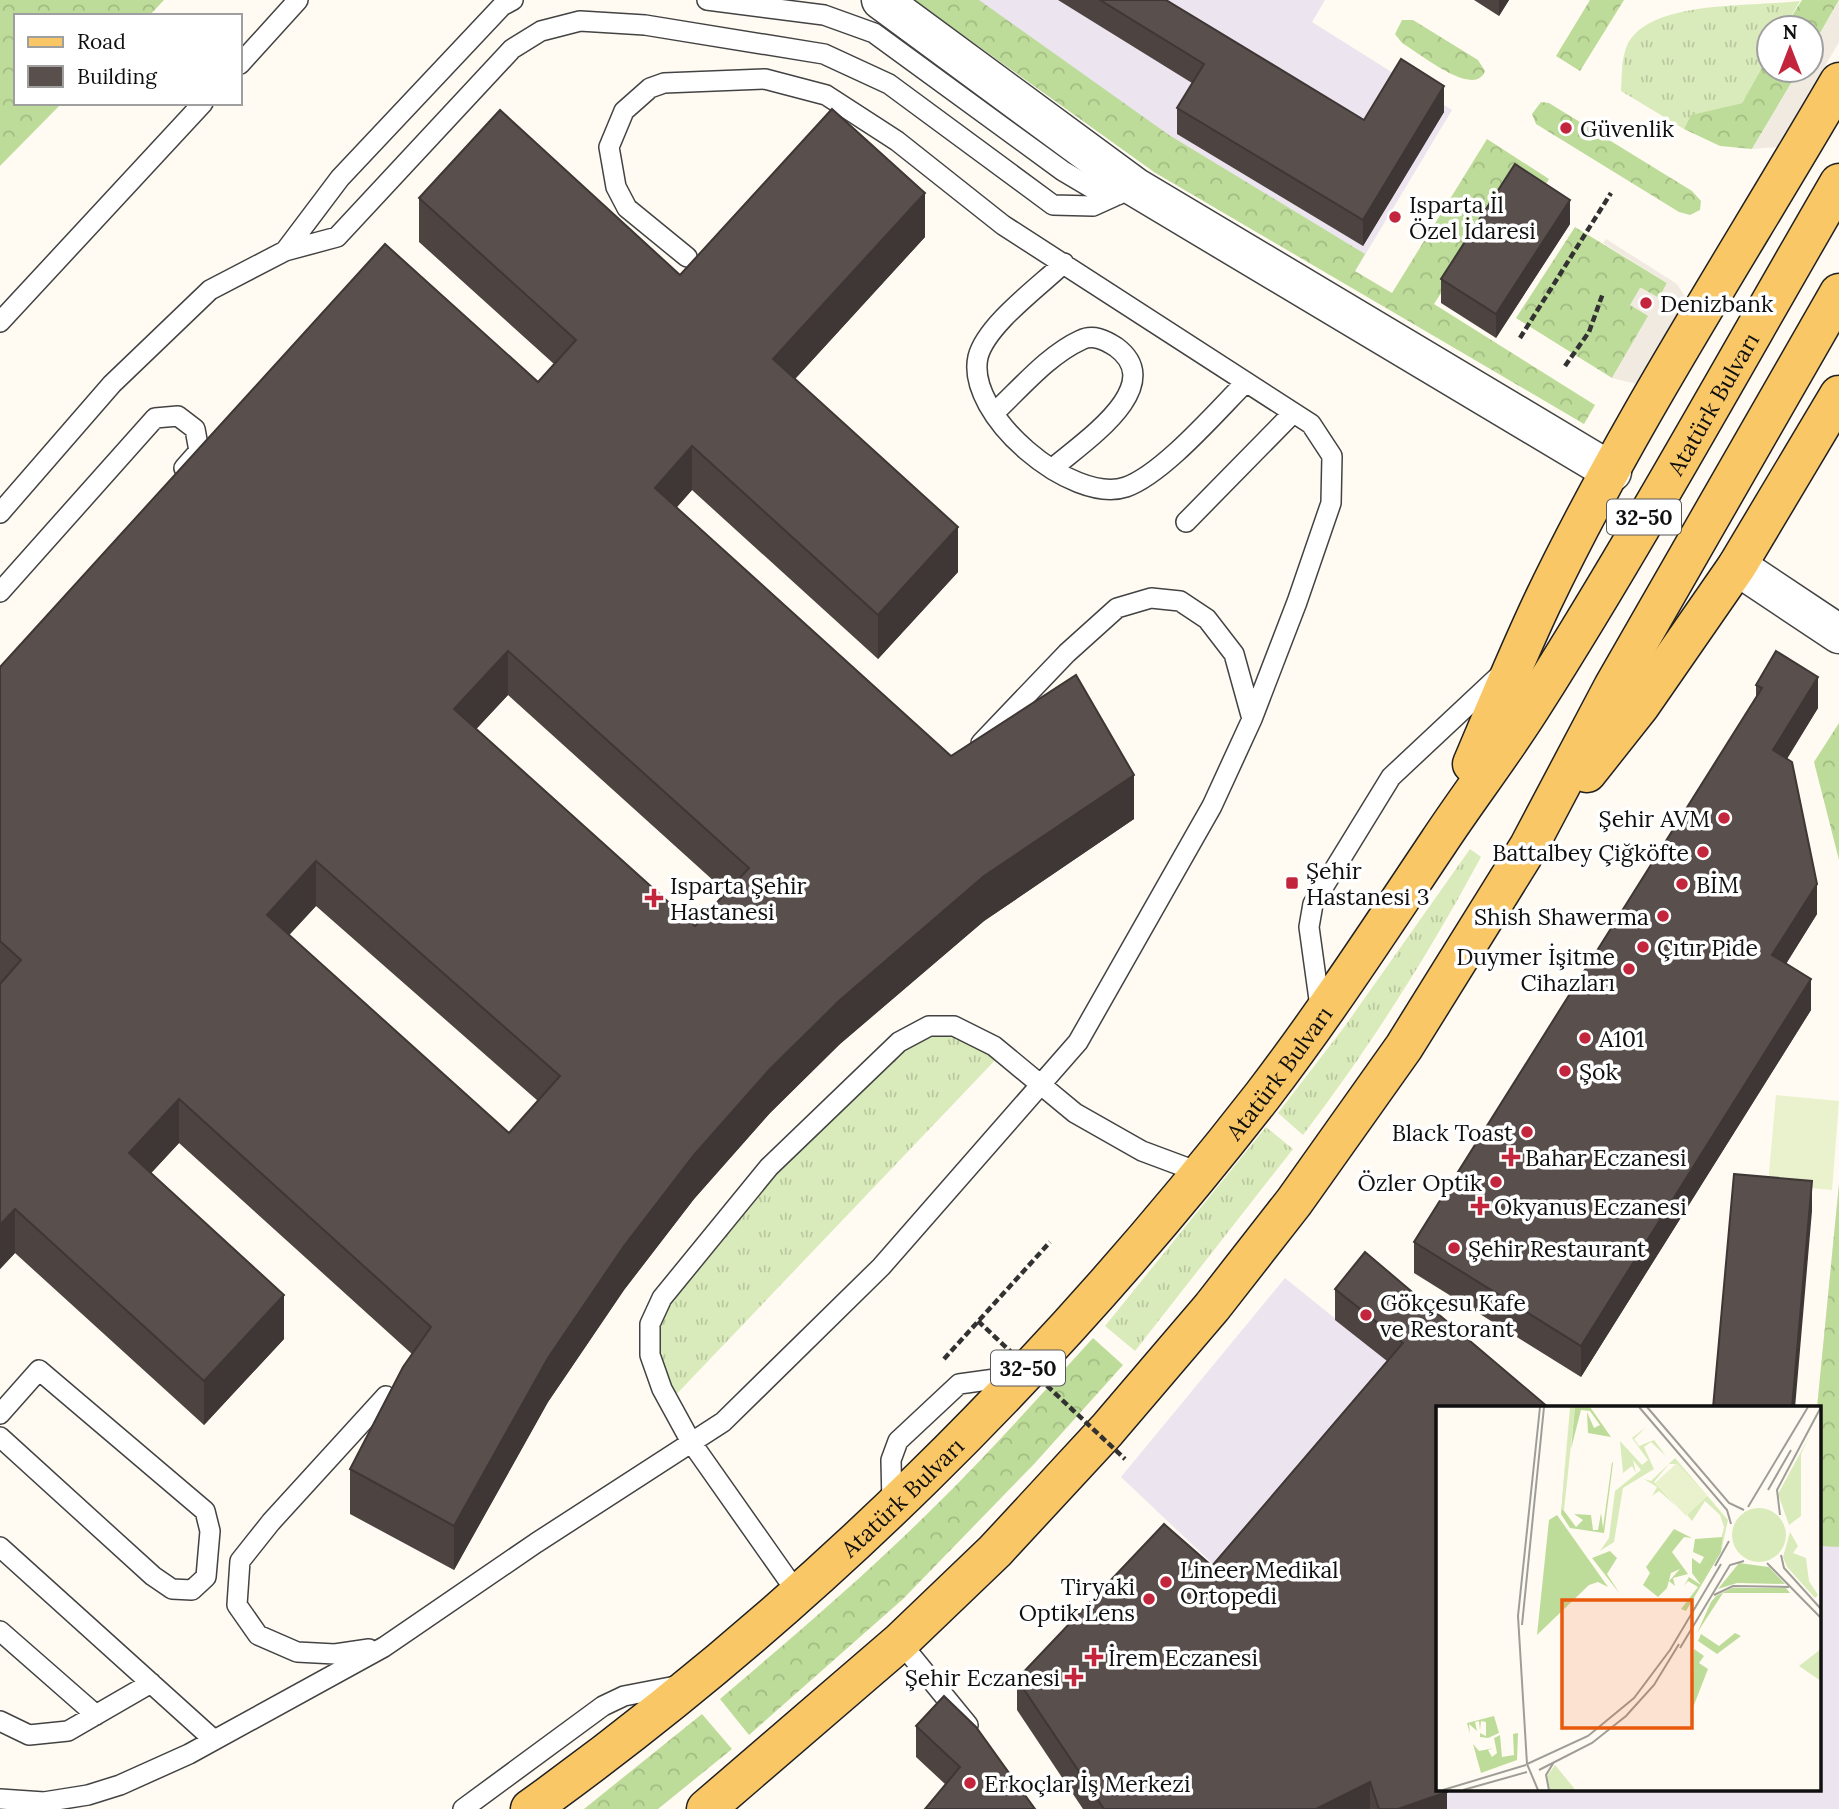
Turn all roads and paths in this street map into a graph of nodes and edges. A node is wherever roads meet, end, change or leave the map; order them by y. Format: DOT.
graph roads {
  1 [pos="298,0"];
  2 [pos="513,0"];
  3 [pos="706,0"];
  4 [pos="881,0"];
  5 [pos="242,62"];
  6 [pos="1839,82"];
  7 [pos="201,105"];
  8 [pos="1839,183"];
  9 [pos="1126,191"];
  10 [pos="1611,193"];
  11 [pos="285,251"];
  12 [pos="687,257"];
  13 [pos="1064,263"];
  14 [pos="1603,293"];
  15 [pos="1839,293"];
  16 [pos="0,322"];
  17 [pos="1520,338"];
  18 [pos="1565,366"];
  19 [pos="1246,382"];
  20 [pos="1839,395"];
  21 [pos="994,413"];
  22 [pos="1293,413"];
  23 [pos="1053,468"];
  24 [pos="1612,472"];
  25 [pos="172,482"];
  26 [pos="0,513"];
  27 [pos="1186,522"];
  28 [pos="1737,566"];
  29 [pos="0,592"];
  30 [pos="1839,634"];
  31 [pos="1517,659"];
  32 [pos="1252,719"];
  33 [pos="965,759"];
  34 [pos="1438,844"];
  35 [pos="1529,846"];
  36 [pos="1321,1014"];
  37 [pos="1041,1084"];
  38 [pos="1200,1173"];
  39 [pos="1050,1242"];
  40 [pos="978,1321"];
  41 [pos="940,1362"];
  42 [pos="386,1396"];
  43 [pos="0,1414"];
  44 [pos="0,1437"];
  45 [pos="691,1442"];
  46 [pos="1125,1459"];
  47 [pos="0,1547"];
  48 [pos="799,1594"];
  49 [pos="0,1631"];
  50 [pos="900,1642"];
  51 [pos="384,1647"];
  52 [pos="696,1683"];
  53 [pos="151,1684"];
  54 [pos="96,1715"];
  55 [pos="0,1721"];
  56 [pos="214,1740"];
  57 [pos="982,1744"];
  58 [pos="0,1799"];
  59 [pos="464,1809"];
  60 [pos="530,1809"];
  61 [pos="706,1809"];
  1 -- 5 [label="lane"];
  2 -- 11 [label="lane"];
  3 -- 9 [label="lane"];
  4 -- 9 [label="street"];
  6 -- 24 [label="main road"];
  7 -- 16 [label="lane"];
  8 -- 34 [label="main road, Atatürk Bulvarı / 32-50"];
  9 -- 11 [label="lane"];
  9 -- 24 [label="street"];
  10 -- 17 [label="path"];
  11 -- 26 [label="lane"];
  12 -- 13 [label="lane"];
  13 -- 19 [label="lane"];
  13 -- 21 [label="lane"];
  14 -- 18 [label="path"];
  15 -- 35 [label="main road, 32-50"];
  19 -- 22 [label="lane"];
  19 -- 23 [label="lane"];
  20 -- 28 [label="main road"];
  21 -- 23 [label="lane"];
  21 -- 23 [label="lane"];
  22 -- 27 [label="lane"];
  22 -- 32 [label="lane"];
  24 -- 31 [label="main road"];
  25 -- 29 [label="lane"];
  28 -- 30 [label="street"];
  28 -- 35 [label="main road"];
  31 -- 34 [label="main road"];
  31 -- 36 [label="lane"];
  32 -- 33 [label="lane"];
  32 -- 37 [label="lane"];
  34 -- 36 [label="main road, Atatürk Bulvarı / 32-50"];
  35 -- 50 [label="main road, 32-50"];
  36 -- 38 [label="main road, Atatürk Bulvarı / 32-50"];
  37 -- 38 [label="lane"];
  37 -- 45 [label="lane"];
  37 -- 45 [label="lane"];
  38 -- 48 [label="main road, Atatürk Bulvarı / 32-50"];
  39 -- 40 [label="path"];
  40 -- 41 [label="path"];
  40 -- 46 [label="path, bridge"];
  42 -- 51 [label="lane"];
  43 -- 44 [label="lane"];
  45 -- 48 [label="lane"];
  45 -- 51 [label="lane"];
  47 -- 53 [label="lane"];
  48 -- 52 [label="main road, Atatürk Bulvarı / 32-50"];
  49 -- 54 [label="lane"];
  50 -- 57 [label="lane"];
  50 -- 61 [label="main road, 32-50"];
  51 -- 56 [label="lane"];
  52 -- 59 [label="lane"];
  52 -- 60 [label="main road, Atatürk Bulvarı / 32-50"];
  53 -- 54 [label="lane"];
  53 -- 56 [label="lane"];
  54 -- 55 [label="lane"];
  56 -- 58 [label="lane"];
}
